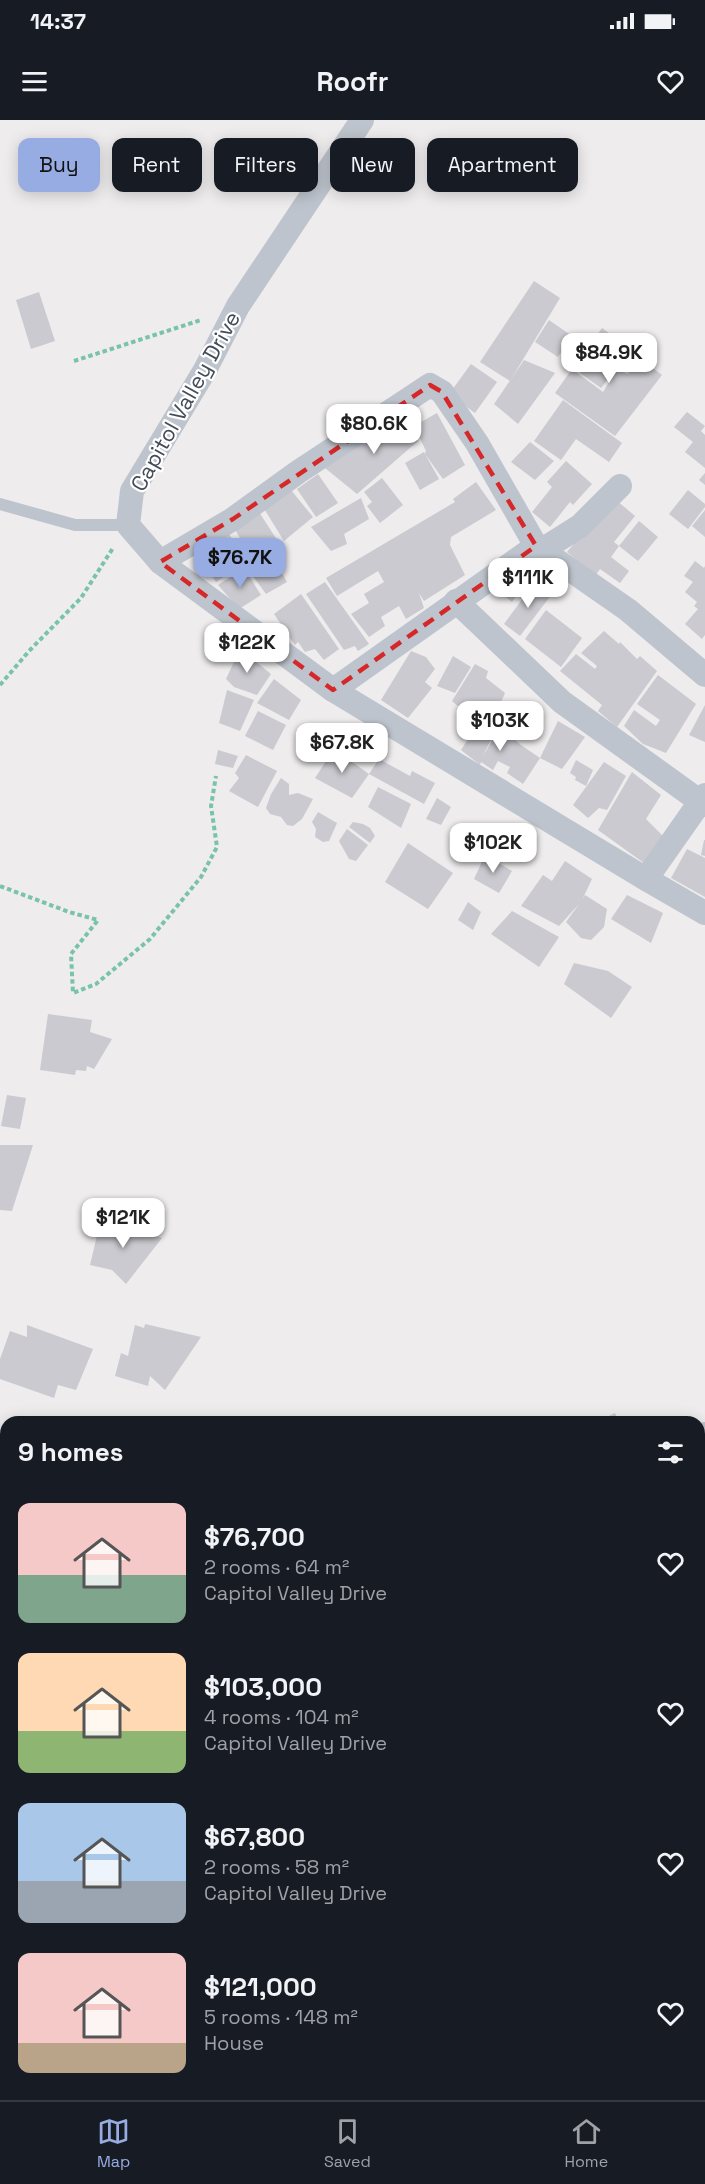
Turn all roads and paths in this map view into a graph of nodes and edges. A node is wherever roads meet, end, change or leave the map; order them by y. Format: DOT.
graph roads {
  1 [pos="362,120"];
  2 [pos="238,306"];
  3 [pos="74,361"];
  4 [pos="620,486"];
  5 [pos="0,504"];
  6 [pos="128,525"];
  7 [pos="539,548"];
  8 [pos="160,562"];
  9 [pos="456,601"];
  10 [pos="705,675"];
  11 [pos="0,685"];
  12 [pos="333,690"];
  13 [pos="216,776"];
  14 [pos="704,801"];
  15 [pos="646,879"];
  16 [pos="0,886"];
  17 [pos="705,913"];
  1 -- 2 [label="street, Capitol Valley Drive"];
  2 -- 3 [label="path"];
  2 -- 6 [label="street, Capitol Valley Drive"];
  4 -- 7 [label="street"];
  5 -- 6 [label="lane"];
  6 -- 8 [label="street"];
  6 -- 11 [label="path"];
  7 -- 8 [label="street"];
  7 -- 9 [label="street"];
  7 -- 10 [label="street"];
  8 -- 12 [label="street"];
  9 -- 12 [label="street"];
  9 -- 14 [label="street"];
  12 -- 15 [label="street"];
  13 -- 16 [label="path"];
  14 -- 15 [label="street"];
  15 -- 17 [label="street"];
}
